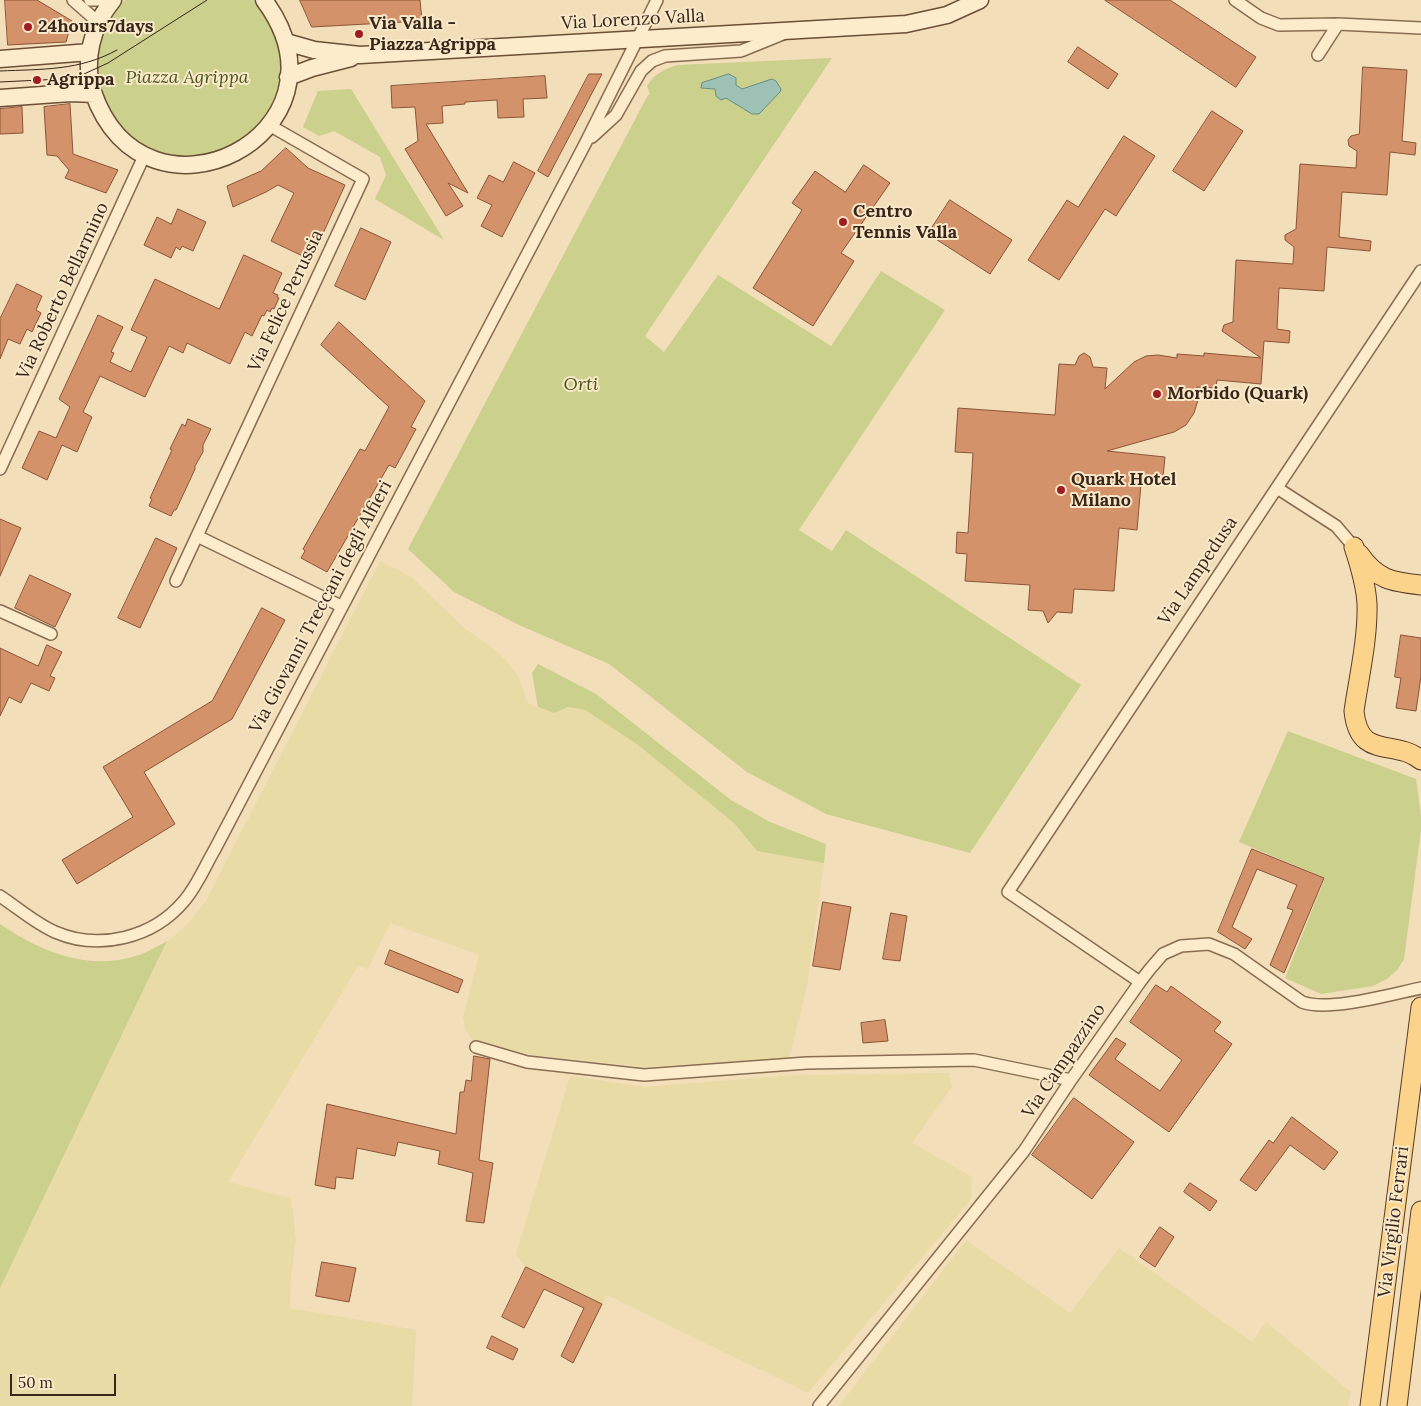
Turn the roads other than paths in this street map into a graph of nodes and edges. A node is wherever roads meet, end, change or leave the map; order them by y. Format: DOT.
graph roads {
  1 [pos="74,0"];
  2 [pos="90,0"];
  3 [pos="100,0"];
  4 [pos="113,0"];
  5 [pos="264,0"];
  6 [pos="657,0"];
  7 [pos="1235,0"];
  8 [pos="973,4"];
  9 [pos="98,22"];
  10 [pos="1338,24"];
  11 [pos="1421,28"];
  12 [pos="792,31"];
  13 [pos="638,39"];
  14 [pos="286,42"];
  15 [pos="90,52"];
  16 [pos="360,55"];
  17 [pos="1318,55"];
  18 [pos="0,59"];
  19 [pos="288,77"];
  20 [pos="94,94"];
  21 [pos="0,98"];
  22 [pos="269,125"];
  23 [pos="585,144"];
  24 [pos="145,154"];
  25 [pos="1421,271"];
  26 [pos="0,468"];
  27 [pos="1277,488"];
  28 [pos="197,536"];
  29 [pos="1354,547"];
  30 [pos="176,581"];
  31 [pos="1421,585"];
  32 [pos="341,606"];
  33 [pos="0,611"];
  34 [pos="51,634"];
  35 [pos="1421,760"];
  36 [pos="0,896"];
  37 [pos="1140,982"];
  38 [pos="1421,988"];
  39 [pos="1421,1008"];
  40 [pos="476,1047"];
  41 [pos="1071,1080"];
  42 [pos="1421,1211"];
  43 [pos="819,1406"];
  44 [pos="1370,1406"];
  45 [pos="1397,1406"];
  1 -- 9 [label="street"];
  2 -- 3 [label="street"];
  4 -- 9 [label="main road"];
  5 -- 14 [label="main road"];
  6 -- 13 [label="street, Via Giovanni Treccani degli Alfieri"];
  7 -- 10 [label="street"];
  8 -- 12 [label="main road, Via Lorenzo Valla"];
  9 -- 15 [label="main road"];
  10 -- 11 [label="street"];
  10 -- 17 [label="street"];
  12 -- 13 [label="main road, Via Lorenzo Valla"];
  12 -- 23 [label="street, Via Giovanni Treccani degli Alfieri"];
  13 -- 16 [label="main road, Via Lorenzo Valla"];
  13 -- 23 [label="street, Via Giovanni Treccani degli Alfieri"];
  14 -- 16 [label="main road, Via Lorenzo Valla"];
  14 -- 19 [label="main road"];
  15 -- 18 [label="main road"];
  15 -- 20 [label="main road"];
  16 -- 19 [label="main road, Via Lorenzo Valla"];
  19 -- 22 [label="main road"];
  20 -- 21 [label="main road"];
  20 -- 24 [label="main road"];
  22 -- 24 [label="main road"];
  22 -- 28 [label="street, Via Felice Perussia"];
  23 -- 32 [label="street, Via Giovanni Treccani degli Alfieri"];
  24 -- 26 [label="street, Via Roberto Bellarmino"];
  25 -- 27 [label="street, Via Lampedusa"];
  27 -- 29 [label="street"];
  27 -- 37 [label="street, Via Lampedusa"];
  28 -- 30 [label="street, Via Felice Perussia"];
  28 -- 32 [label="street"];
  29 -- 31 [label="main road"];
  29 -- 35 [label="main road"];
  32 -- 36 [label="street, Via Giovanni Treccani degli Alfieri"];
  33 -- 34 [label="street"];
  37 -- 38 [label="street, Via Campazzino"];
  37 -- 41 [label="street, Via Campazzino"];
  39 -- 44 [label="main road, Via Virgilio Ferrari"];
  40 -- 41 [label="street"];
  41 -- 43 [label="street, Via Campazzino"];
  42 -- 45 [label="main road, Via Virgilio Ferrari"];
}
